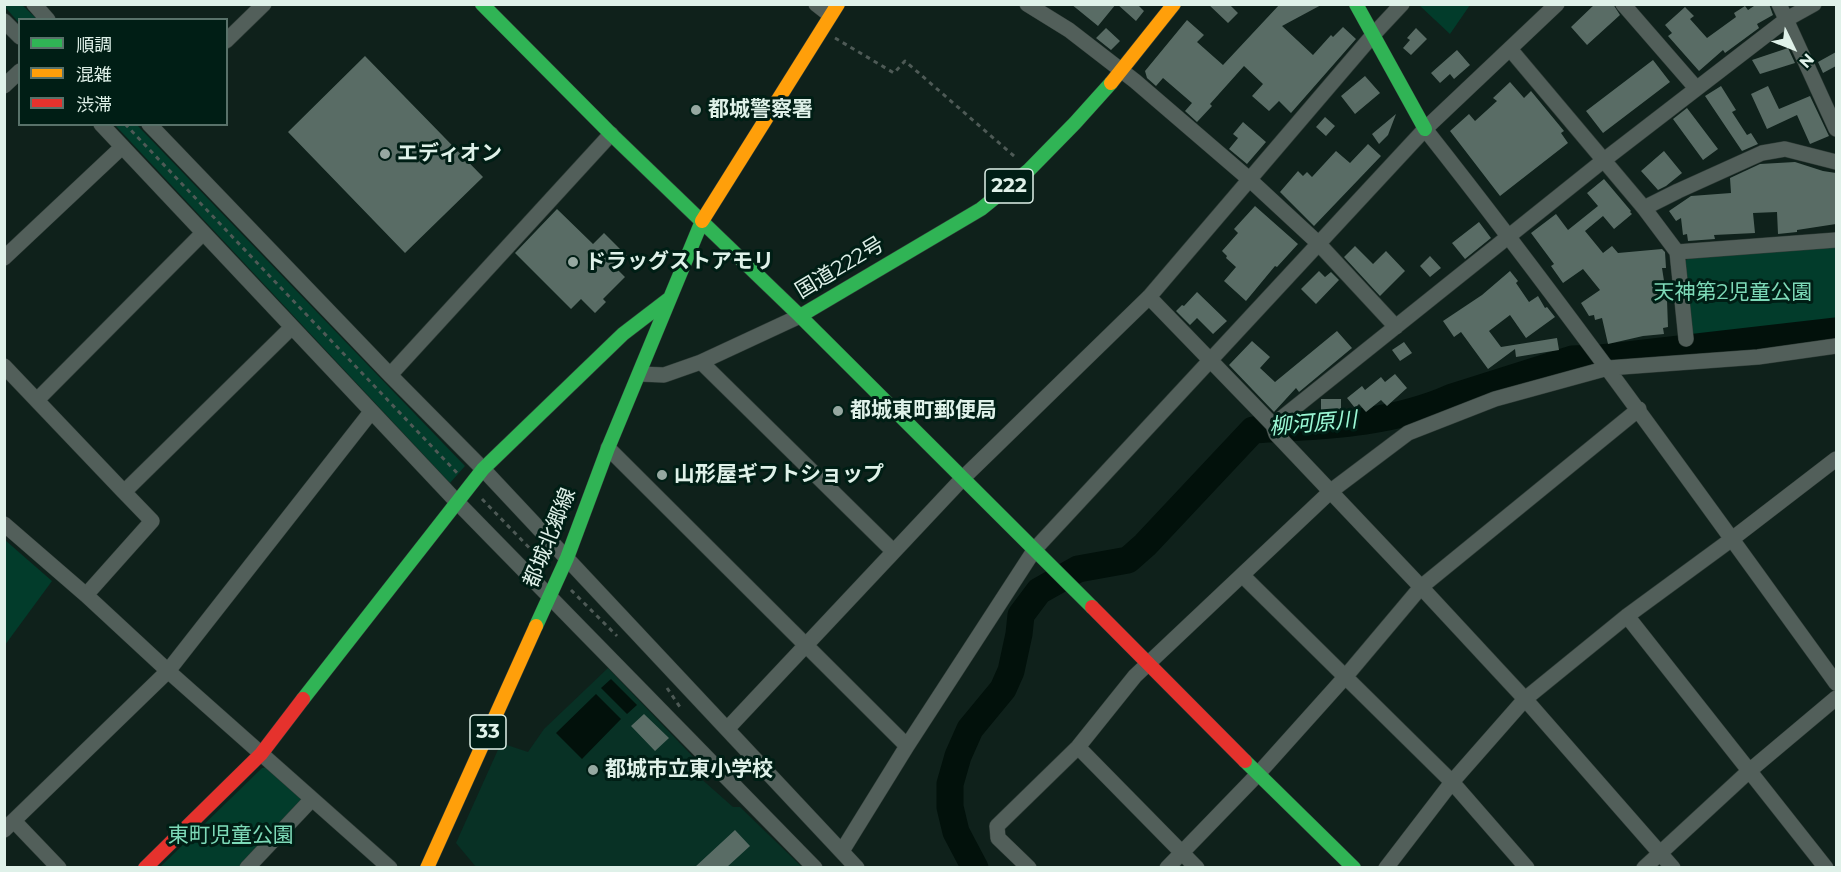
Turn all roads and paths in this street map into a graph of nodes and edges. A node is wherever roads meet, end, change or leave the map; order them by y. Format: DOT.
graph roads {
  1 [pos="34,4"];
  2 [pos="264,4"];
  3 [pos="482,4"];
  4 [pos="816,4"];
  5 [pos="1027,4"];
  6 [pos="1174,4"];
  7 [pos="1356,4"];
  8 [pos="1402,4"];
  9 [pos="1557,4"];
  10 [pos="1623,4"];
  11 [pos="1779,4"];
  12 [pos="1814,4"];
  13 [pos="834,10"];
  14 [pos="46,18"];
  15 [pos="1787,19"];
  16 [pos="4,21"];
  17 [pos="821,29"];
  18 [pos="1373,34"];
  19 [pos="18,35"];
  20 [pos="228,39"];
  21 [pos="1510,49"];
  22 [pos="1122,71"];
  23 [pos="18,73"];
  24 [pos="4,86"];
  25 [pos="1696,88"];
  26 [pos="103,126"];
  27 [pos="127,126"];
  28 [pos="151,126"];
  29 [pos="1425,129"];
  30 [pos="1836,129"];
  31 [pos="611,134"];
  32 [pos="123,147"];
  33 [pos="1604,160"];
  34 [pos="1836,162"];
  35 [pos="1029,170"];
  36 [pos="1249,179"];
  37 [pos="1644,208"];
  38 [pos="702,221"];
  39 [pos="202,234"];
  40 [pos="1509,236"];
  41 [pos="1836,240"];
  42 [pos="1318,243"];
  43 [pos="1677,252"];
  44 [pos="4,258"];
  45 [pos="1149,297"];
  46 [pos="669,298"];
  47 [pos="800,316"];
  48 [pos="1396,327"];
  49 [pos="291,328"];
  50 [pos="1686,339"];
  51 [pos="1836,346"];
  52 [pos="701,362"];
  53 [pos="1210,362"];
  54 [pos="4,366"];
  55 [pos="1608,368"];
  56 [pos="640,374"];
  57 [pos="390,375"];
  58 [pos="37,400"];
  59 [pos="1639,409"];
  60 [pos="370,412"];
  61 [pos="1274,430"];
  62 [pos="608,447"];
  63 [pos="1836,459"];
  64 [pos="483,469"];
  65 [pos="963,478"];
  66 [pos="464,480"];
  67 [pos="1331,491"];
  68 [pos="124,492"];
  69 [pos="476,493"];
  70 [pos="457,502"];
  71 [pos="4,524"];
  72 [pos="1732,539"];
  73 [pos="1035,549"];
  74 [pos="893,551"];
  75 [pos="567,558"];
  76 [pos="548,567"];
  77 [pos="1242,575"];
  78 [pos="1421,587"];
  79 [pos="86,595"];
  80 [pos="549,596"];
  81 [pos="1626,616"];
  82 [pos="807,645"];
  83 [pos="1149,663"];
  84 [pos="168,671"];
  85 [pos="1346,676"];
  86 [pos="1836,683"];
  87 [pos="1836,698"];
  88 [pos="1525,699"];
  89 [pos="728,728"];
  90 [pos="907,746"];
  91 [pos="1078,747"];
  92 [pos="261,754"];
  93 [pos="1748,772"];
  94 [pos="1258,774"];
  95 [pos="1452,782"];
  96 [pos="312,799"];
  97 [pos="9,825"];
  98 [pos="842,851"];
  99 [pos="1182,852"];
  100 [pos="1660,852"];
  101 [pos="59,867"];
  102 [pos="144,867"];
  103 [pos="247,867"];
  104 [pos="390,867"];
  105 [pos="427,867"];
  106 [pos="815,867"];
  107 [pos="857,867"];
  108 [pos="1029,867"];
  109 [pos="1167,867"];
  110 [pos="1197,867"];
  111 [pos="1354,867"];
  112 [pos="1386,867"];
  113 [pos="1527,867"];
  114 [pos="1644,867"];
  115 [pos="1674,867"];
  116 [pos="1826,867"];
  1 -- 14 [label="street"];
  2 -- 20 [label="street"];
  3 -- 31 [label="main road, 国道222号"];
  4 -- 13 [label="street"];
  5 -- 22 [label="street"];
  6 -- 22 [label="main road, 国道222号 / 222"];
  7 -- 18 [label="main road"];
  8 -- 18 [label="street"];
  9 -- 21 [label="street"];
  10 -- 25 [label="street"];
  11 -- 15 [label="street"];
  12 -- 15 [label="street"];
  13 -- 17 [label="main road, 都城北郷線"];
  15 -- 25 [label="street"];
  15 -- 30 [label="street"];
  16 -- 19 [label="street"];
  17 -- 35 [label="path"];
  17 -- 38 [label="main road, 都城北郷線"];
  18 -- 29 [label="main road"];
  18 -- 36 [label="street"];
  21 -- 29 [label="street"];
  21 -- 33 [label="street"];
  22 -- 35 [label="main road, 国道222号 / 222"];
  22 -- 36 [label="street"];
  23 -- 24 [label="street"];
  25 -- 33 [label="street"];
  26 -- 32 [label="street"];
  27 -- 66 [label="path"];
  28 -- 57 [label="street"];
  29 -- 40 [label="street"];
  29 -- 42 [label="street"];
  31 -- 38 [label="main road, 国道222号"];
  31 -- 57 [label="street"];
  32 -- 39 [label="street"];
  32 -- 44 [label="street"];
  33 -- 37 [label="street"];
  33 -- 40 [label="street"];
  34 -- 37 [label="street"];
  35 -- 47 [label="main road, 国道222号 / 222"];
  36 -- 42 [label="street"];
  36 -- 45 [label="street"];
  37 -- 43 [label="street"];
  38 -- 46 [label="main road, 都城北郷線 / 33"];
  38 -- 47 [label="main road, 国道222号"];
  39 -- 49 [label="street"];
  39 -- 58 [label="street"];
  40 -- 48 [label="street"];
  40 -- 55 [label="street"];
  41 -- 43 [label="street"];
  42 -- 48 [label="street"];
  42 -- 53 [label="street"];
  43 -- 50 [label="street"];
  45 -- 53 [label="street"];
  45 -- 65 [label="street"];
  46 -- 56 [label="main road, 都城北郷線 / 33"];
  46 -- 64 [label="main road"];
  47 -- 52 [label="street"];
  47 -- 65 [label="main road"];
  48 -- 61 [label="street"];
  49 -- 60 [label="street"];
  49 -- 68 [label="street"];
  51 -- 55 [label="street"];
  52 -- 56 [label="street"];
  52 -- 74 [label="street"];
  53 -- 61 [label="street"];
  53 -- 73 [label="street"];
  54 -- 58 [label="street"];
  55 -- 59 [label="street"];
  55 -- 67 [label="street"];
  56 -- 62 [label="main road, 都城北郷線 / 33"];
  57 -- 64 [label="street"];
  58 -- 68 [label="street"];
  59 -- 72 [label="street"];
  59 -- 78 [label="street"];
  60 -- 70 [label="street"];
  60 -- 84 [label="street"];
  61 -- 67 [label="street"];
  62 -- 75 [label="main road, 都城北郷線 / 33"];
  62 -- 82 [label="street"];
  63 -- 72 [label="street"];
  64 -- 70 [label="main road"];
  64 -- 75 [label="street"];
  65 -- 73 [label="main road"];
  65 -- 74 [label="street"];
  67 -- 77 [label="street"];
  67 -- 78 [label="street"];
  68 -- 79 [label="street"];
  69 -- 76 [label="path"];
  70 -- 80 [label="street"];
  70 -- 92 [label="main road"];
  71 -- 79 [label="street"];
  72 -- 81 [label="street"];
  72 -- 86 [label="street"];
  73 -- 83 [label="main road"];
  73 -- 90 [label="street"];
  74 -- 82 [label="street"];
  75 -- 80 [label="main road, 都城北郷線 / 33"];
  75 -- 89 [label="street"];
  77 -- 83 [label="street"];
  77 -- 85 [label="street"];
  78 -- 85 [label="street"];
  78 -- 88 [label="street"];
  79 -- 84 [label="street"];
  80 -- 105 [label="main road, 都城北郷線 / 33"];
  80 -- 106 [label="street"];
  81 -- 88 [label="street"];
  81 -- 93 [label="street"];
  82 -- 89 [label="street"];
  82 -- 90 [label="street"];
  83 -- 91 [label="street"];
  83 -- 94 [label="main road"];
  84 -- 92 [label="street"];
  84 -- 97 [label="street"];
  85 -- 94 [label="street"];
  85 -- 95 [label="street"];
  87 -- 93 [label="street"];
  88 -- 95 [label="street"];
  88 -- 100 [label="street"];
  89 -- 98 [label="street"];
  90 -- 98 [label="street"];
  91 -- 99 [label="street"];
  91 -- 108 [label="street"];
  92 -- 96 [label="street"];
  92 -- 102 [label="main road"];
  93 -- 100 [label="street"];
  93 -- 116 [label="street"];
  94 -- 99 [label="street"];
  94 -- 111 [label="main road"];
  95 -- 112 [label="street"];
  95 -- 113 [label="street"];
  96 -- 103 [label="street"];
  96 -- 104 [label="street"];
  97 -- 101 [label="street"];
  98 -- 107 [label="street"];
  99 -- 109 [label="street"];
  99 -- 110 [label="street"];
  100 -- 114 [label="street"];
  100 -- 115 [label="street"];
}
